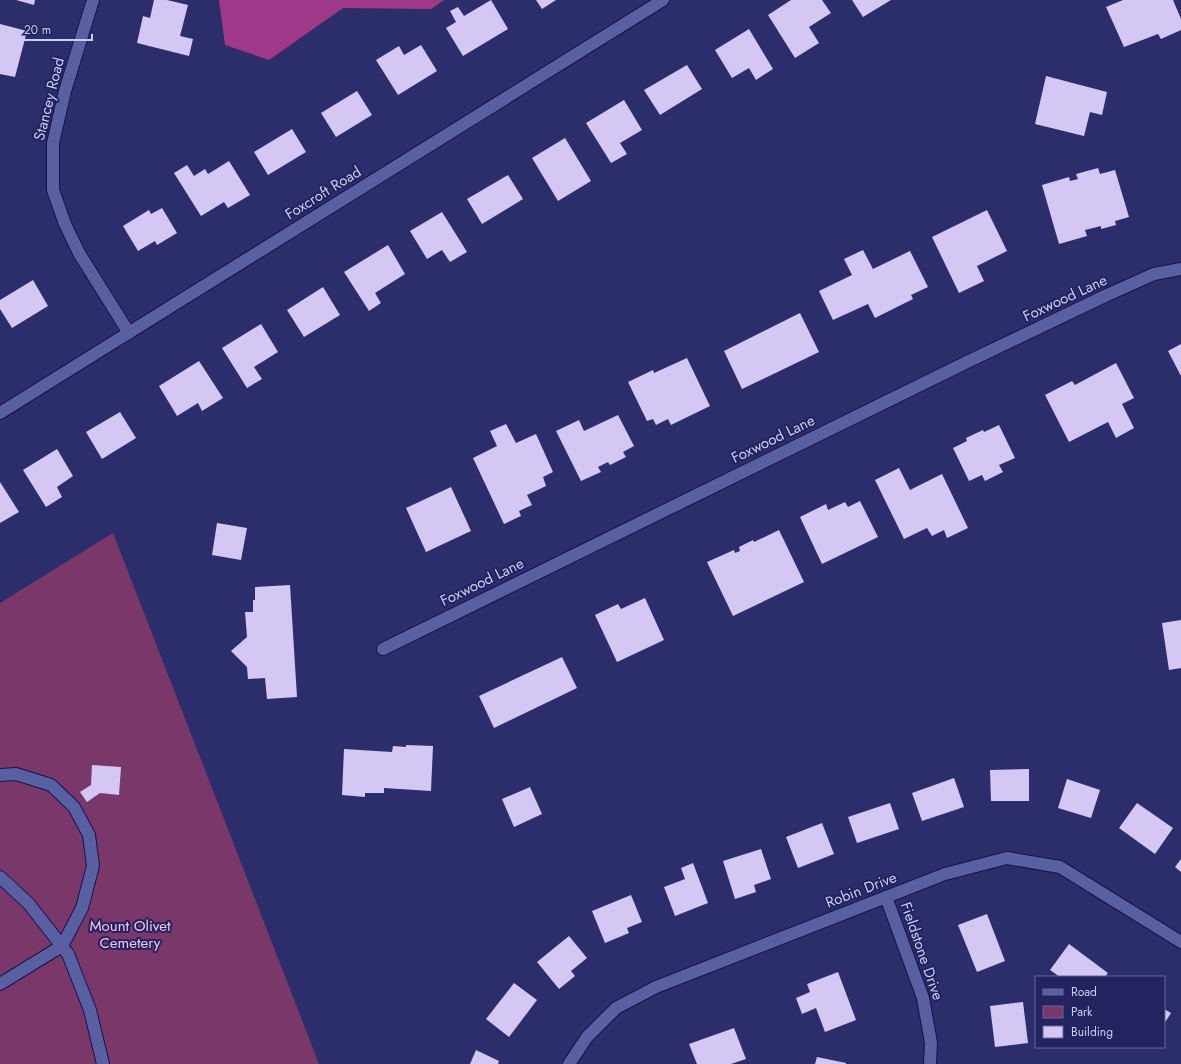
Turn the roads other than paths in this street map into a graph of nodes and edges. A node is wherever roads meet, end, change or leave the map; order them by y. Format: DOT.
graph roads {
  1 [pos="94,0"];
  2 [pos="663,0"];
  3 [pos="1181,269"];
  4 [pos="129,333"];
  5 [pos="0,413"];
  6 [pos="383,649"];
  7 [pos="0,775"];
  8 [pos="0,877"];
  9 [pos="886,897"];
  10 [pos="1181,942"];
  11 [pos="62,946"];
  12 [pos="0,984"];
  13 [pos="103,1064"];
  14 [pos="569,1064"];
  15 [pos="930,1064"];
  1 -- 4 [label="street, Stancey Road"];
  2 -- 4 [label="street, Foxcroft Road"];
  3 -- 6 [label="street, Foxwood Lane"];
  4 -- 5 [label="street, Foxcroft Road"];
  7 -- 11 [label="street"];
  8 -- 11 [label="street"];
  9 -- 10 [label="street, Robin Drive"];
  9 -- 14 [label="street, Robin Drive"];
  9 -- 15 [label="street, Fieldstone Drive"];
  11 -- 12 [label="street"];
  11 -- 13 [label="street"];
}
